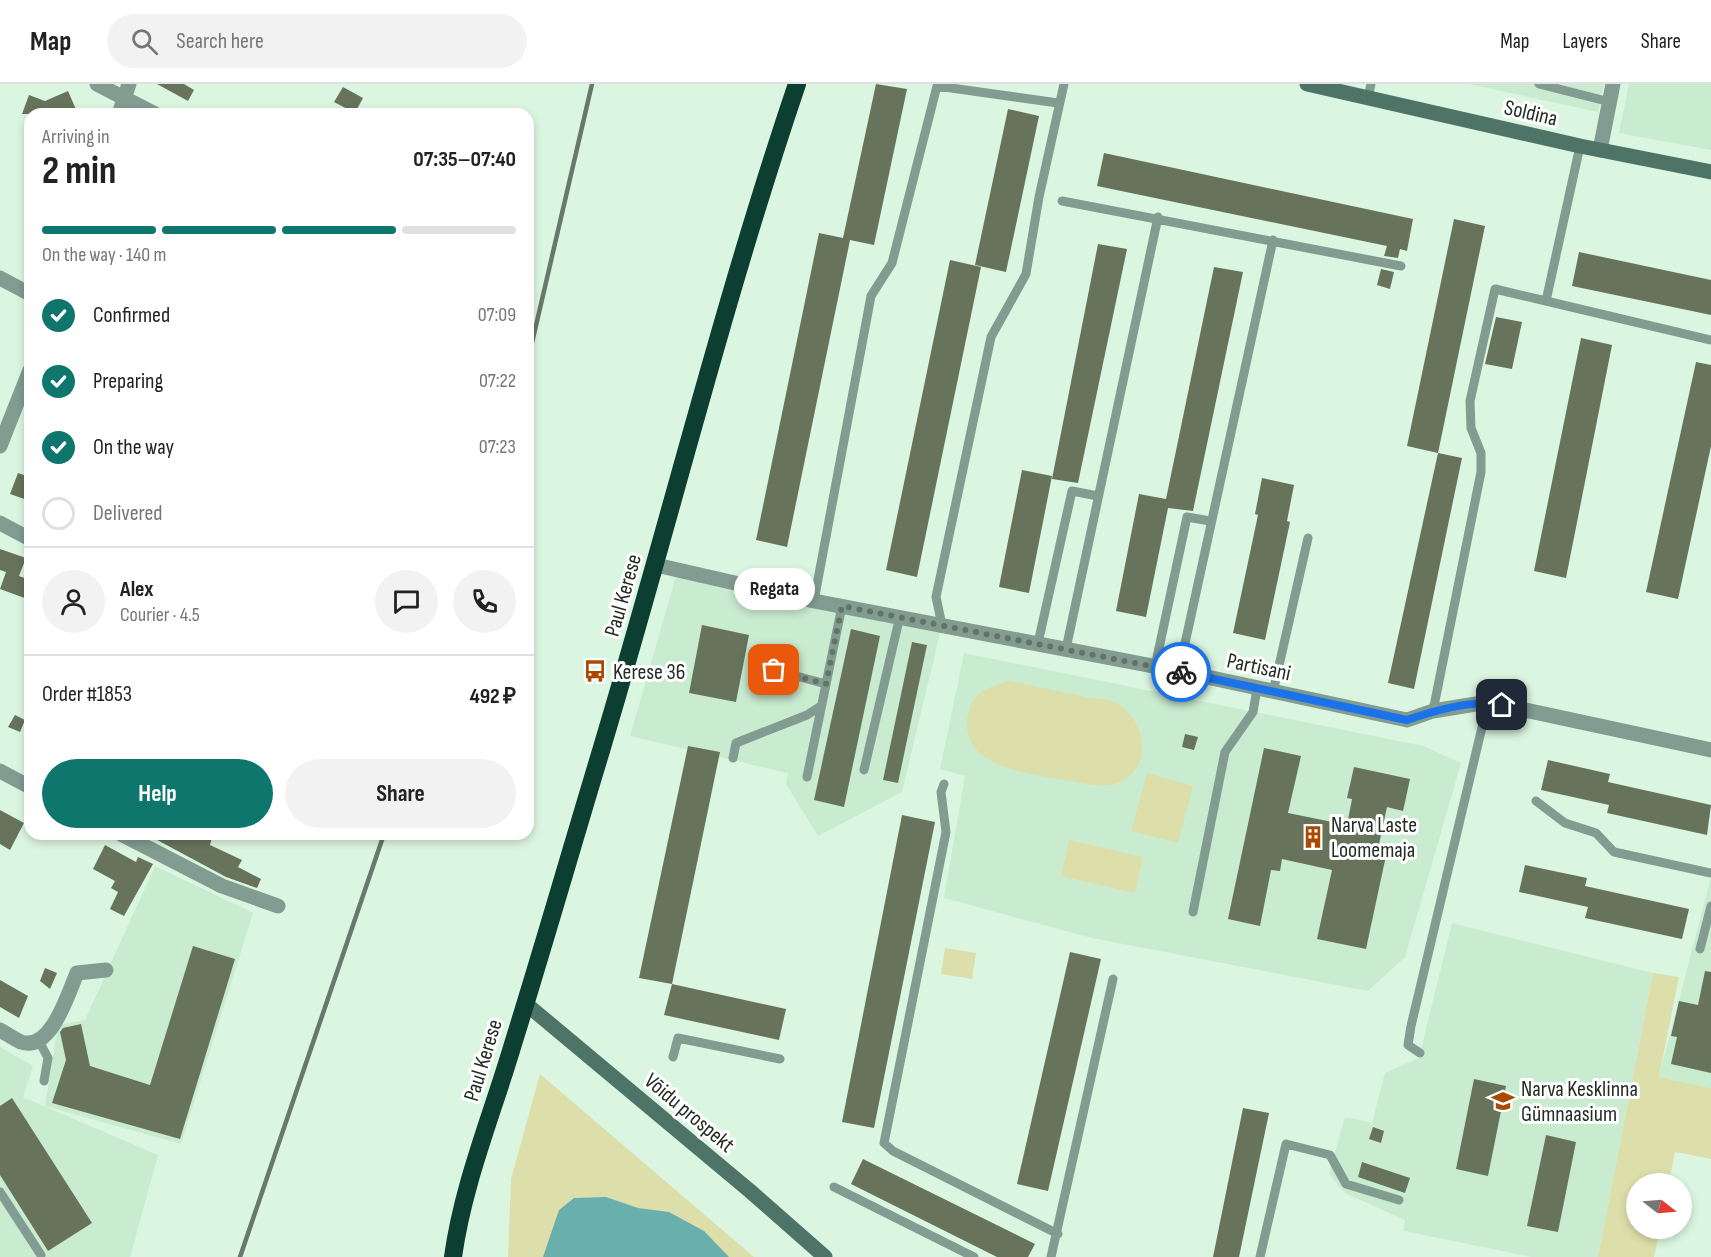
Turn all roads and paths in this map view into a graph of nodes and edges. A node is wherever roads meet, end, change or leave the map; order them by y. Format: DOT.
graph roads {
  1 [pos="97,84"];
  2 [pos="797,84"];
  3 [pos="1064,84"];
  4 [pos="1307,84"];
  5 [pos="1539,84"];
  6 [pos="1613,84"];
  7 [pos="126,91"];
  8 [pos="1369,91"];
  9 [pos="1610,102"];
  10 [pos="1058,103"];
  11 [pos="121,108"];
  12 [pos="147,108"];
  13 [pos="1580,146"];
  14 [pos="1600,150"];
  15 [pos="1711,172"];
  16 [pos="1062,201"];
  17 [pos="1158,217"];
  18 [pos="1273,240"];
  19 [pos="1401,266"];
  20 [pos="0,278"];
  21 [pos="24,291"];
  22 [pos="1546,301"];
  23 [pos="1711,340"];
  24 [pos="24,385"];
  25 [pos="0,446"];
  26 [pos="1098,496"];
  27 [pos="1210,521"];
  28 [pos="0,524"];
  29 [pos="24,536"];
  30 [pos="1308,538"];
  31 [pos="656,566"];
  32 [pos="814,601"];
  33 [pos="842,606"];
  34 [pos="900,616"];
  35 [pos="942,625"];
  36 [pos="1038,643"];
  37 [pos="1066,649"];
  38 [pos="1155,667"];
  39 [pos="774,670"];
  40 [pos="1179,671"];
  41 [pos="826,684"];
  42 [pos="1257,689"];
  43 [pos="1273,692"];
  44 [pos="1488,702"];
  45 [pos="821,706"];
  46 [pos="1433,711"];
  47 [pos="1711,750"];
  48 [pos="733,758"];
  49 [pos="864,770"];
  50 [pos="0,771"];
  51 [pos="807,777"];
  52 [pos="24,784"];
  53 [pos="944,784"];
  54 [pos="1536,801"];
  55 [pos="133,840"];
  56 [pos="1711,873"];
  57 [pos="278,906"];
  58 [pos="1711,906"];
  59 [pos="1193,912"];
  60 [pos="1700,949"];
  61 [pos="106,970"];
  62 [pos="1113,979"];
  63 [pos="525,1003"];
  64 [pos="0,1030"];
  65 [pos="39,1041"];
  66 [pos="1420,1053"];
  67 [pos="673,1057"];
  68 [pos="780,1059"];
  69 [pos="44,1081"];
  70 [pos="834,1187"];
  71 [pos="0,1192"];
  72 [pos="1399,1200"];
  73 [pos="1058,1234"];
  74 [pos="41,1255"];
  75 [pos="453,1257"];
  76 [pos="825,1257"];
  77 [pos="974,1257"];
  78 [pos="1051,1257"];
  79 [pos="1260,1257"];
  1 -- 7 [label="street"];
  2 -- 31 [label="highway, Paul Kerese"];
  3 -- 10 [label="lane"];
  4 -- 8 [label="street, Soldina"];
  5 -- 9 [label="lane"];
  6 -- 9 [label="street"];
  7 -- 11 [label="street"];
  7 -- 12 [label="street"];
  8 -- 13 [label="street, Soldina"];
  9 -- 14 [label="street"];
  10 -- 32 [label="lane"];
  10 -- 35 [label="lane"];
  13 -- 14 [label="street, Soldina"];
  13 -- 22 [label="lane"];
  14 -- 15 [label="street, Soldina"];
  16 -- 17 [label="lane"];
  17 -- 18 [label="lane"];
  17 -- 26 [label="lane"];
  18 -- 19 [label="lane"];
  18 -- 27 [label="lane"];
  20 -- 21 [label="street"];
  22 -- 23 [label="lane"];
  22 -- 46 [label="lane"];
  24 -- 25 [label="street"];
  26 -- 36 [label="lane"];
  26 -- 37 [label="lane"];
  27 -- 38 [label="lane"];
  27 -- 40 [label="lane"];
  28 -- 29 [label="street"];
  30 -- 43 [label="lane"];
  31 -- 32 [label="street, Partisani"];
  31 -- 63 [label="highway, Paul Kerese"];
  32 -- 33 [label="street, Partisani"];
  33 -- 34 [label="street, Partisani"];
  33 -- 41 [label="lane"];
  34 -- 35 [label="street, Partisani"];
  34 -- 49 [label="lane"];
  35 -- 36 [label="street, Partisani"];
  36 -- 37 [label="street, Partisani"];
  37 -- 38 [label="street, Partisani"];
  38 -- 40 [label="street, Partisani"];
  39 -- 41 [label="lane"];
  40 -- 42 [label="street, Partisani"];
  41 -- 45 [label="lane"];
  42 -- 43 [label="street, Partisani"];
  42 -- 59 [label="lane"];
  43 -- 46 [label="street, Partisani"];
  44 -- 46 [label="street, Partisani"];
  44 -- 47 [label="street, Partisani"];
  44 -- 66 [label="lane"];
  45 -- 48 [label="lane"];
  45 -- 51 [label="lane"];
  50 -- 52 [label="street"];
  53 -- 73 [label="lane"];
  54 -- 56 [label="lane"];
  55 -- 57 [label="street"];
  58 -- 60 [label="lane"];
  61 -- 65 [label="street"];
  62 -- 73 [label="lane"];
  63 -- 75 [label="highway, Paul Kerese"];
  63 -- 76 [label="street, Võidu prospekt"];
  64 -- 65 [label="street"];
  65 -- 69 [label="lane"];
  67 -- 68 [label="lane"];
  70 -- 77 [label="lane"];
  71 -- 74 [label="lane"];
  72 -- 79 [label="lane"];
  73 -- 78 [label="lane"];
}
